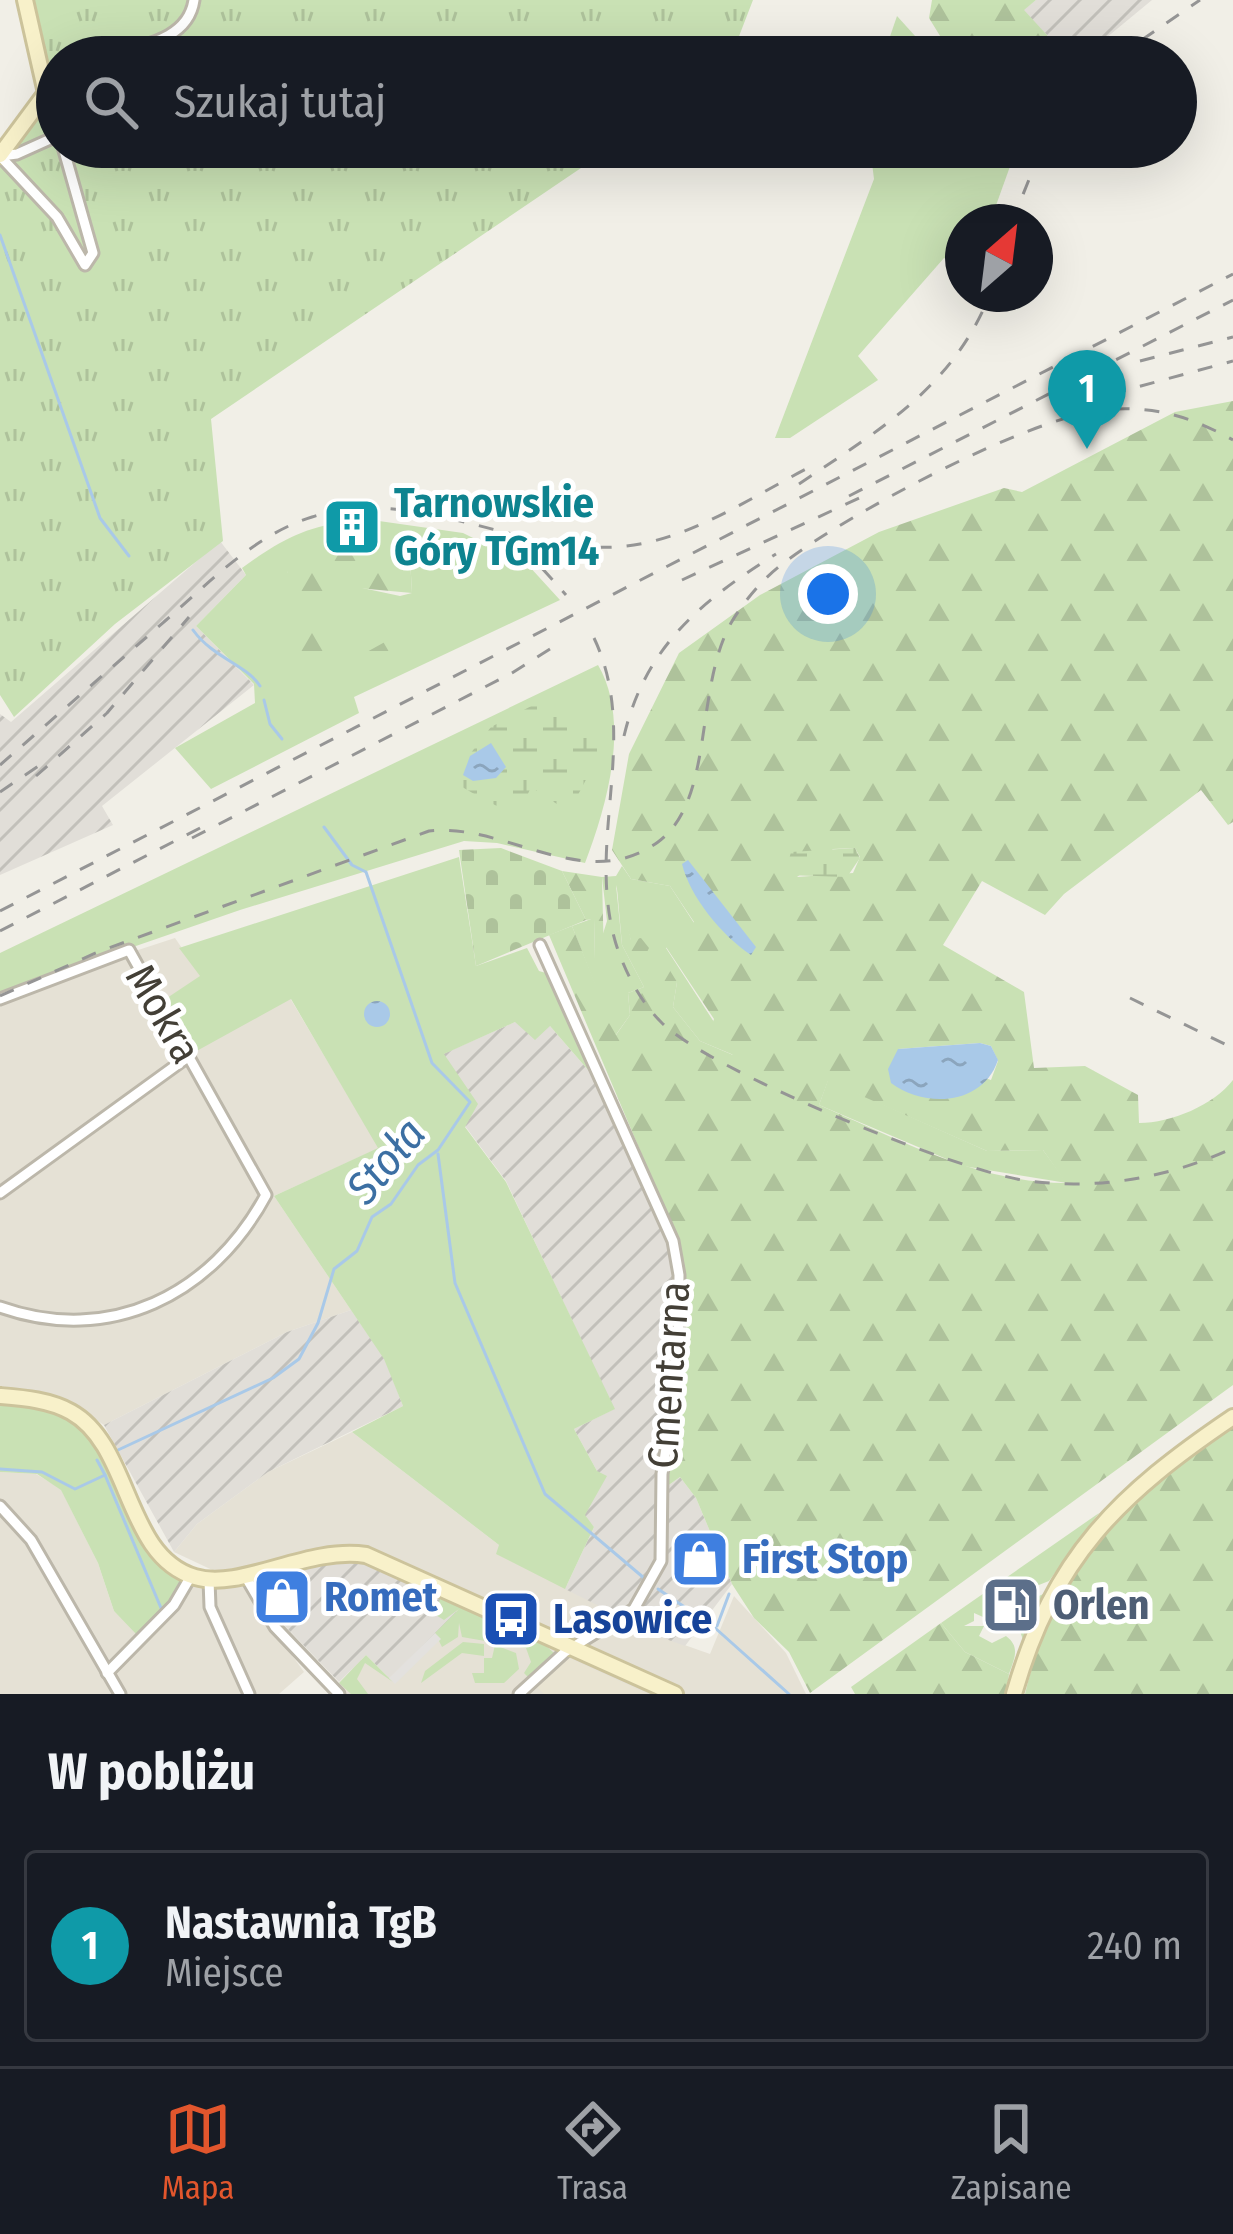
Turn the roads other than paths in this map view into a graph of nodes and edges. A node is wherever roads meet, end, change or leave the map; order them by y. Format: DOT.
graph roads {
  1 [pos="25,0"];
  2 [pos="194,0"];
  3 [pos="38,36"];
  4 [pos="167,36"];
  5 [pos="36,107"];
  6 [pos="36,145"];
  7 [pos="0,156"];
  8 [pos="69,168"];
  9 [pos="540,945"];
  10 [pos="0,999"];
  11 [pos="189,1056"];
  12 [pos="0,1193"];
  13 [pos="0,1307"];
  14 [pos="0,1396"];
  15 [pos="1233,1417"];
  16 [pos="0,1506"];
  17 [pos="244,1574"];
  18 [pos="191,1576"];
  19 [pos="208,1580"];
  20 [pos="572,1647"];
  21 [pos="107,1673"];
  22 [pos="120,1694"];
  23 [pos="249,1694"];
  24 [pos="339,1694"];
  25 [pos="519,1694"];
  26 [pos="675,1694"];
  27 [pos="1014,1694"];
  1 -- 3 [label="street"];
  2 -- 4 [label="street"];
  5 -- 7 [label="street"];
  6 -- 7 [label="street"];
  7 -- 8 [label="street"];
  9 -- 20 [label="street, Cmentarna"];
  10 -- 11 [label="street, Mokra"];
  11 -- 12 [label="street"];
  11 -- 13 [label="street, Mokra"];
  14 -- 18 [label="street"];
  15 -- 27 [label="street"];
  16 -- 21 [label="street"];
  17 -- 19 [label="street"];
  17 -- 20 [label="street"];
  17 -- 24 [label="street"];
  18 -- 19 [label="street"];
  18 -- 21 [label="street"];
  19 -- 23 [label="street"];
  20 -- 25 [label="street, Cmentarna"];
  20 -- 26 [label="street"];
  21 -- 22 [label="street"];
}
